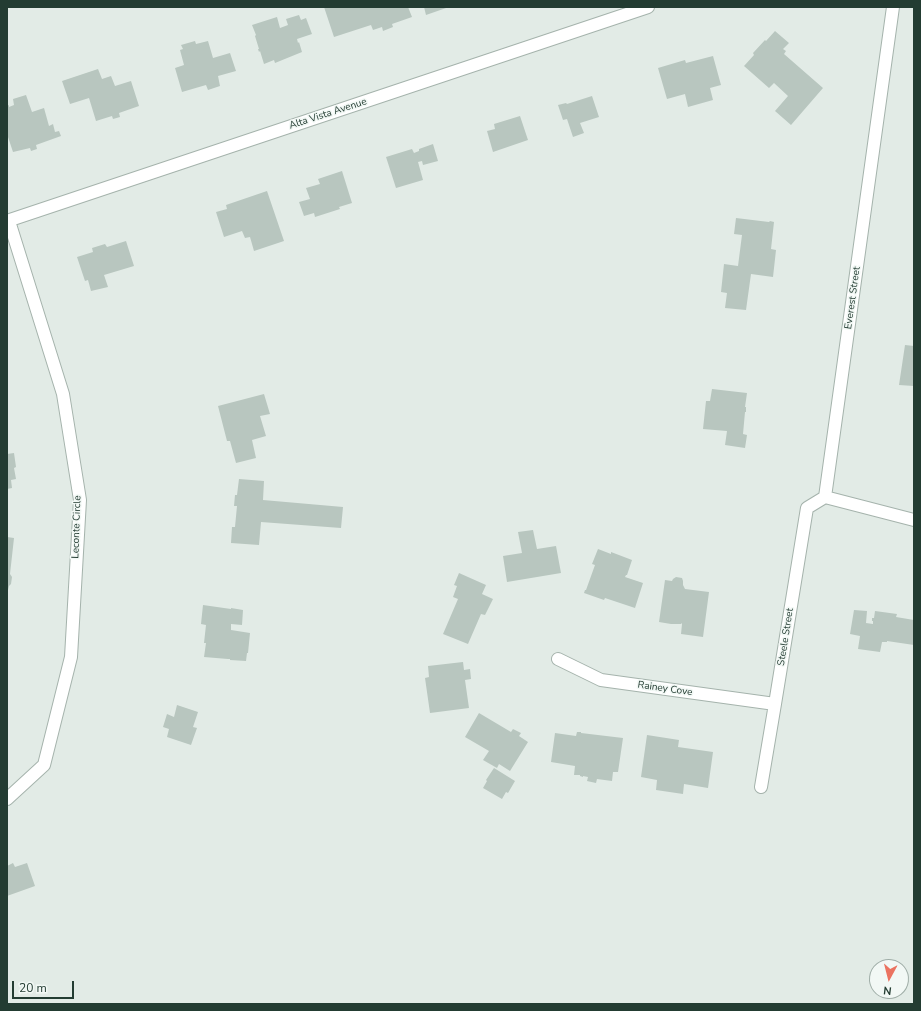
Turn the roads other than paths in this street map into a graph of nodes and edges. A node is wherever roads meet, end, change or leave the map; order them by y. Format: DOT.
graph roads {
  1 [pos="648,7"];
  2 [pos="893,7"];
  3 [pos="8,221"];
  4 [pos="825,497"];
  5 [pos="914,520"];
  6 [pos="558,659"];
  7 [pos="776,704"];
  8 [pos="761,787"];
  9 [pos="7,799"];
  1 -- 3 [label="street, Alta Vista Avenue"];
  2 -- 4 [label="street, Everest Street"];
  3 -- 9 [label="street, Leconte Circle"];
  4 -- 5 [label="street"];
  4 -- 7 [label="street, Steele Street"];
  6 -- 7 [label="street, Rainey Cove"];
  7 -- 8 [label="street, Steele Street"];
}
